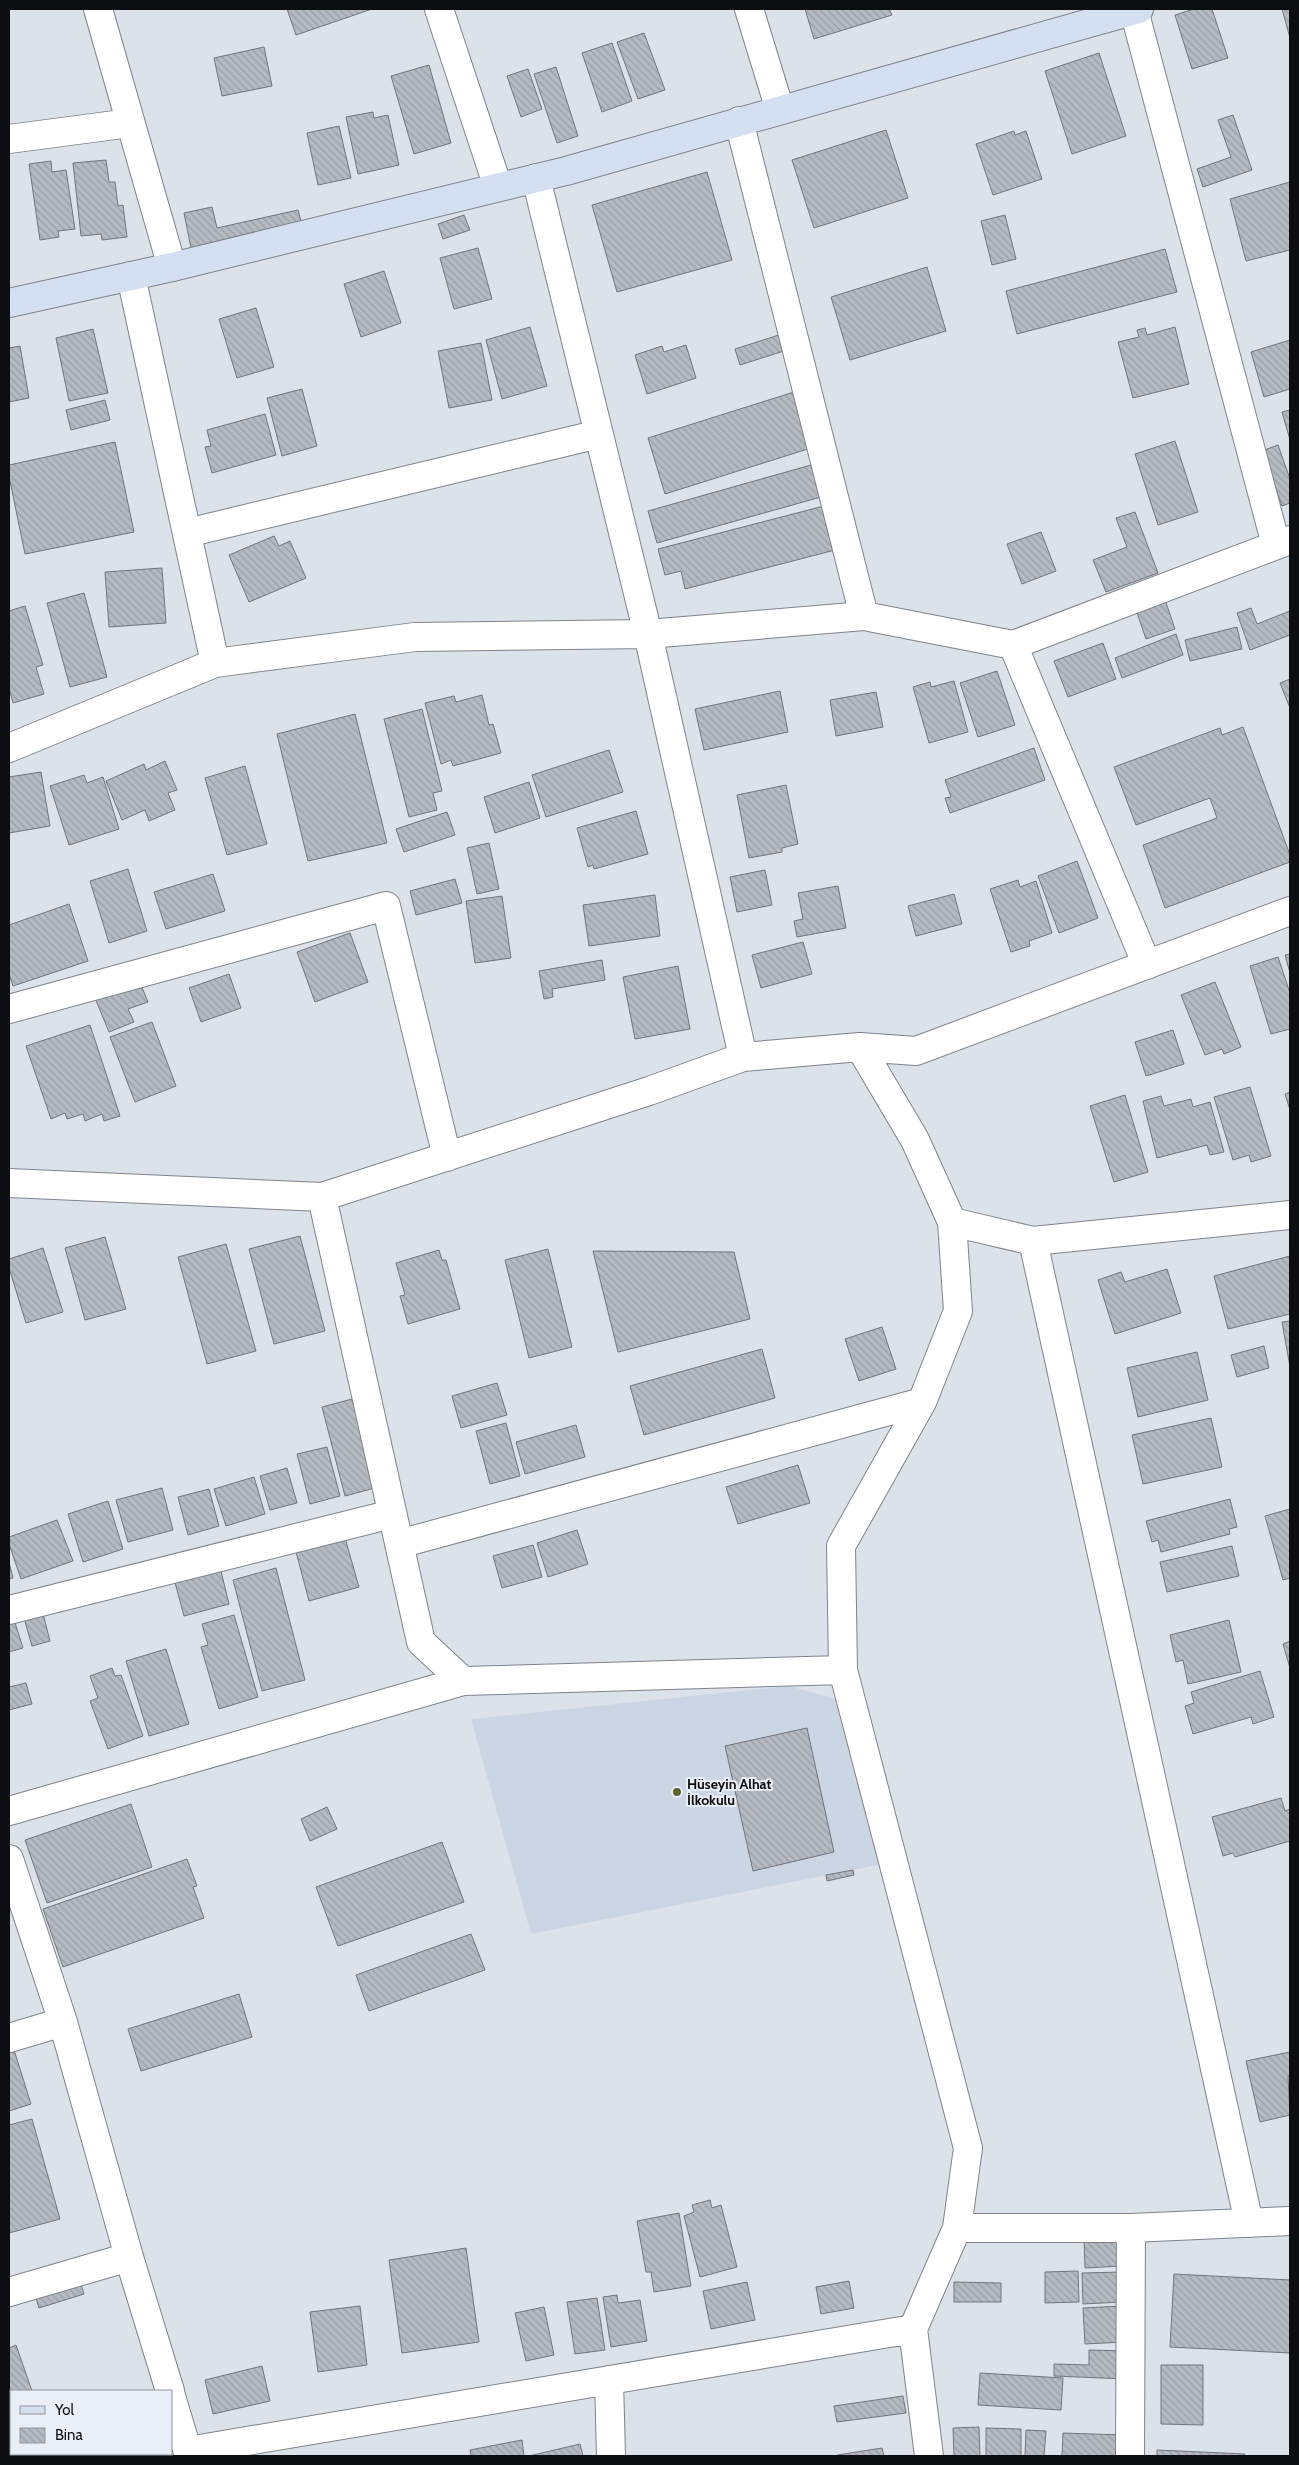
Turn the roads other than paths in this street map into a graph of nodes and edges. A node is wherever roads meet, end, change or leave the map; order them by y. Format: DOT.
graph roads {
  1 [pos="98,9"];
  2 [pos="439,9"];
  3 [pos="748,9"];
  4 [pos="1136,9"];
  5 [pos="780,110"];
  6 [pos="740,122"];
  7 [pos="130,124"];
  8 [pos="9,139"];
  9 [pos="536,178"];
  10 [pos="498,187"];
  11 [pos="172,267"];
  12 [pos="131,276"];
  13 [pos="9,303"];
  14 [pos="598,434"];
  15 [pos="187,533"];
  16 [pos="1283,542"];
  17 [pos="864,616"];
  18 [pos="648,634"];
  19 [pos="1013,645"];
  20 [pos="216,663"];
  21 [pos="9,748"];
  22 [pos="1290,911"];
  23 [pos="1147,964"];
  24 [pos="9,1009"];
  25 [pos="860,1047"];
  26 [pos="743,1057"];
  27 [pos="447,1157"];
  28 [pos="9,1183"];
  29 [pos="322,1197"];
  30 [pos="1290,1215"];
  31 [pos="952,1222"];
  32 [pos="1033,1241"];
  33 [pos="922,1402"];
  34 [pos="392,1514"];
  35 [pos="399,1544"];
  36 [pos="9,1610"];
  37 [pos="843,1670"];
  38 [pos="463,1680"];
  39 [pos="9,1811"];
  40 [pos="9,1859"];
  41 [pos="64,2022"];
  42 [pos="9,2038"];
  43 [pos="1290,2221"];
  44 [pos="1249,2223"];
  45 [pos="957,2228"];
  46 [pos="1132,2228"];
  47 [pos="129,2257"];
  48 [pos="9,2292"];
  49 [pos="913,2329"];
  50 [pos="609,2380"];
  51 [pos="170,2390"];
  52 [pos="172,2399"];
  53 [pos="189,2454"];
  54 [pos="611,2456"];
  55 [pos="929,2456"];
  56 [pos="1130,2456"];
  1 -- 7 [label="street"];
  2 -- 10 [label="street"];
  3 -- 5 [label="street"];
  4 -- 5 [label="street"];
  4 -- 16 [label="street"];
  5 -- 6 [label="street"];
  6 -- 9 [label="street"];
  6 -- 17 [label="street"];
  7 -- 8 [label="street"];
  7 -- 11 [label="street"];
  9 -- 10 [label="street"];
  9 -- 14 [label="street"];
  10 -- 11 [label="street"];
  11 -- 12 [label="street"];
  12 -- 13 [label="street"];
  12 -- 15 [label="street"];
  14 -- 15 [label="street"];
  14 -- 18 [label="street"];
  15 -- 20 [label="street"];
  16 -- 19 [label="street"];
  17 -- 18 [label="street"];
  17 -- 19 [label="street"];
  18 -- 20 [label="street"];
  18 -- 26 [label="street"];
  19 -- 23 [label="street"];
  20 -- 21 [label="street"];
  22 -- 23 [label="street"];
  23 -- 25 [label="street"];
  24 -- 27 [label="street"];
  25 -- 26 [label="street"];
  25 -- 31 [label="street"];
  26 -- 27 [label="street"];
  27 -- 29 [label="street"];
  28 -- 29 [label="street"];
  29 -- 34 [label="street"];
  30 -- 32 [label="street"];
  31 -- 32 [label="street"];
  31 -- 33 [label="street"];
  32 -- 44 [label="street"];
  33 -- 35 [label="street"];
  33 -- 37 [label="street"];
  34 -- 35 [label="street"];
  34 -- 36 [label="street"];
  35 -- 38 [label="street"];
  37 -- 38 [label="street"];
  37 -- 45 [label="street"];
  38 -- 39 [label="street"];
  40 -- 41 [label="street"];
  41 -- 42 [label="street"];
  41 -- 47 [label="street"];
  43 -- 44 [label="street"];
  44 -- 46 [label="street"];
  45 -- 46 [label="street"];
  45 -- 49 [label="street"];
  46 -- 56 [label="street"];
  47 -- 48 [label="street"];
  47 -- 51 [label="street"];
  49 -- 50 [label="street"];
  49 -- 55 [label="street"];
  50 -- 53 [label="street"];
  50 -- 54 [label="street"];
  52 -- 53 [label="street"];
}
